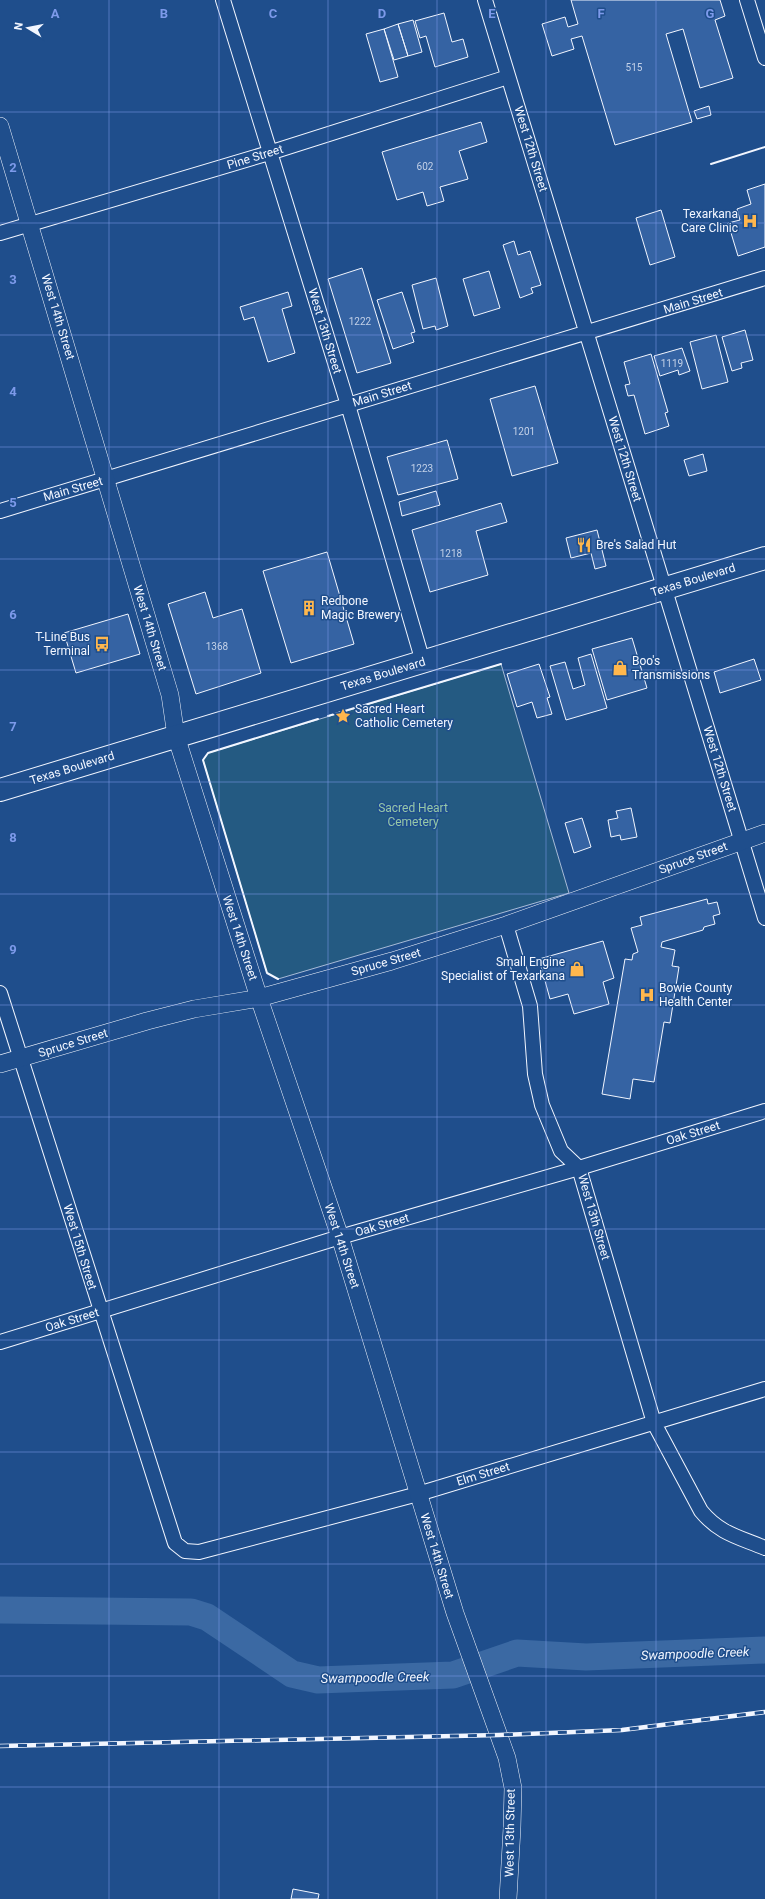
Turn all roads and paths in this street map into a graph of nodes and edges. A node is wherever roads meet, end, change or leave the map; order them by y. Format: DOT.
graph roads {
  1 [pos="223,0"];
  2 [pos="485,0"];
  3 [pos="747,0"];
  4 [pos="765,58"];
  5 [pos="508,77"];
  6 [pos="0,126"];
  7 [pos="269,153"];
  8 [pos="30,224"];
  9 [pos="0,233"];
  10 [pos="765,278"];
  11 [pos="588,333"];
  12 [pos="348,405"];
  13 [pos="106,480"];
  14 [pos="0,511"];
  15 [pos="765,558"];
  16 [pos="663,589"];
  17 [pos="423,662"];
  18 [pos="176,736"];
  19 [pos="0,790"];
  20 [pos="765,833"];
  21 [pos="742,840"];
  22 [pos="765,918"];
  23 [pos="506,925"];
  24 [pos="0,992"];
  25 [pos="259,998"];
  26 [pos="21,1058"];
  27 [pos="0,1064"];
  28 [pos="765,1111"];
  29 [pos="579,1168"];
  30 [pos="340,1237"];
  31 [pos="100,1312"];
  32 [pos="0,1342"];
  33 [pos="765,1389"];
  34 [pos="654,1423"];
  35 [pos="418,1494"];
  36 [pos="765,1548"];
  37 [pos="199,1552"];
  38 [pos="502,1744"];
  39 [pos="508,1899"];
  1 -- 7 [label="street, West 13th Street"];
  2 -- 5 [label="street, West 12th Street"];
  3 -- 4 [label="street"];
  5 -- 7 [label="street, Pine Street"];
  5 -- 11 [label="street, West 12th Street"];
  6 -- 8 [label="street, West 14th Street"];
  7 -- 8 [label="street, Pine Street"];
  7 -- 12 [label="street, West 13th Street"];
  8 -- 9 [label="street, Pine Street"];
  8 -- 13 [label="street, West 14th Street"];
  10 -- 11 [label="street, Main Street"];
  11 -- 12 [label="street, Main Street"];
  11 -- 16 [label="street, West 12th Street"];
  12 -- 13 [label="street, Main Street"];
  12 -- 17 [label="street, West 13th Street"];
  13 -- 14 [label="street, Main Street"];
  13 -- 18 [label="street, West 14th Street"];
  15 -- 16 [label="main road, Texas Boulevard"];
  16 -- 17 [label="main road, Texas Boulevard"];
  16 -- 21 [label="street, West 12th Street"];
  17 -- 18 [label="main road, Texas Boulevard"];
  18 -- 19 [label="main road, Texas Boulevard"];
  18 -- 25 [label="street, West 14th Street"];
  20 -- 21 [label="street, Spruce Street"];
  21 -- 22 [label="street, West 12th Street"];
  21 -- 23 [label="street, Spruce Street"];
  23 -- 25 [label="street, Spruce Street"];
  23 -- 29 [label="street, West 13th Street"];
  24 -- 26 [label="street, West 15th Street"];
  25 -- 26 [label="street, Spruce Street"];
  25 -- 30 [label="street, West 14th Street"];
  26 -- 27 [label="street, Spruce Street"];
  26 -- 31 [label="street, West 15th Street"];
  28 -- 29 [label="street, Oak Street"];
  29 -- 30 [label="street, Oak Street"];
  29 -- 34 [label="street, West 13th Street"];
  30 -- 31 [label="street, Oak Street"];
  30 -- 35 [label="street, West 14th Street"];
  31 -- 32 [label="street, Oak Street"];
  31 -- 37 [label="street, West 15th Street"];
  33 -- 34 [label="street, Elm Street"];
  34 -- 35 [label="street, Elm Street"];
  34 -- 36 [label="street, West 13th Street"];
  35 -- 37 [label="street, Elm Street"];
  35 -- 38 [label="street, West 14th Street"];
  38 -- 39 [label="street, West 13th Street"];
}
